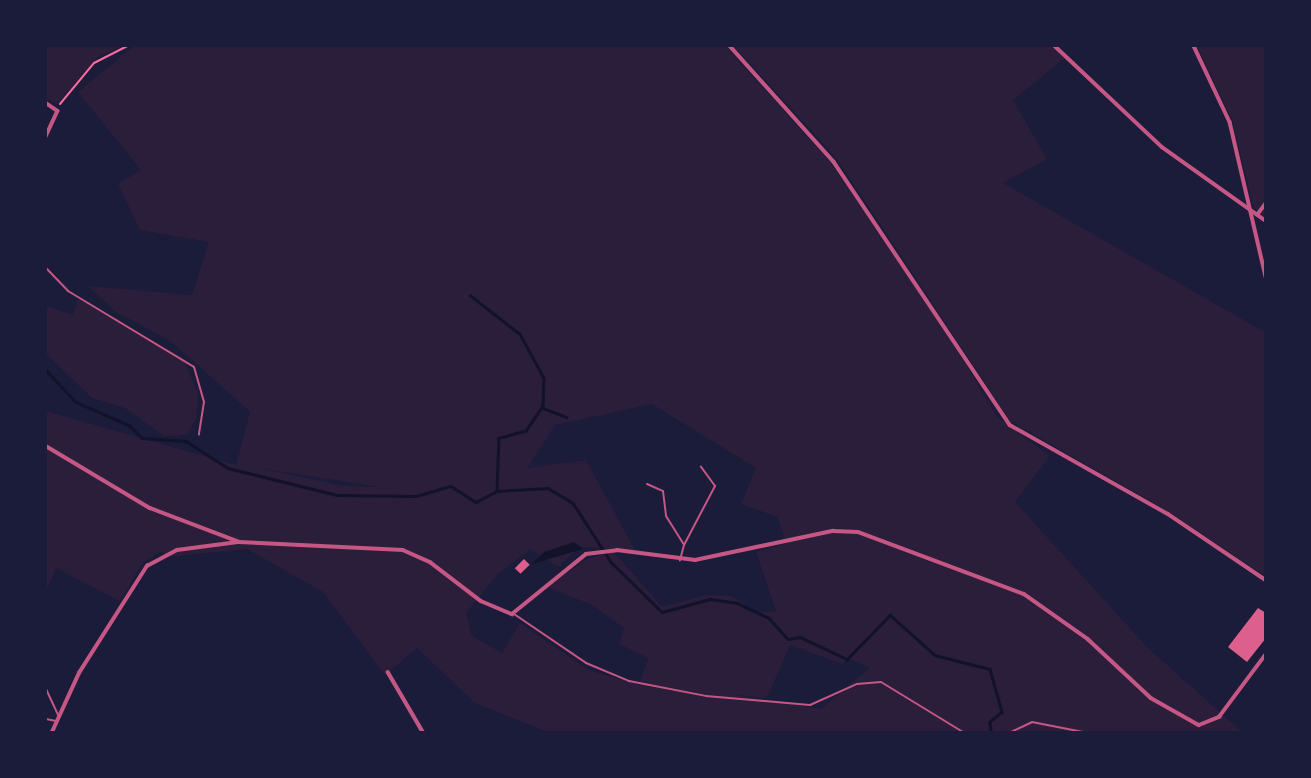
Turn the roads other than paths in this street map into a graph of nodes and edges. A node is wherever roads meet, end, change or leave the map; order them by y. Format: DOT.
graph roads {
  1 [pos="730,46"];
  2 [pos="1055,46"];
  3 [pos="1194,46"];
  4 [pos="46,103"];
  5 [pos="46,137"];
  6 [pos="1265,204"];
  7 [pos="1251,212"];
  8 [pos="1256,215"];
  9 [pos="1265,221"];
  10 [pos="46,268"];
  11 [pos="1265,277"];
  12 [pos="199,435"];
  13 [pos="46,446"];
  14 [pos="701,467"];
  15 [pos="647,484"];
  16 [pos="239,542"];
  17 [pos="684,545"];
  18 [pos="680,560"];
  19 [pos="1265,580"];
  20 [pos="512,614"];
  21 [pos="1265,653"];
  22 [pos="388,672"];
  23 [pos="46,689"];
  24 [pos="46,719"];
  25 [pos="58,719"];
  26 [pos="52,733"];
  27 [pos="423,733"];
  28 [pos="963,733"];
  29 [pos="1011,733"];
  30 [pos="1083,733"];
  1 -- 19 [label="street"];
  2 -- 7 [label="street"];
  3 -- 7 [label="street"];
  4 -- 5 [label="street"];
  6 -- 8 [label="street"];
  7 -- 8 [label="street"];
  7 -- 11 [label="street"];
  8 -- 9 [label="street"];
  10 -- 12 [label="lane"];
  13 -- 16 [label="street"];
  14 -- 17 [label="lane"];
  15 -- 17 [label="lane"];
  16 -- 20 [label="street"];
  16 -- 25 [label="street"];
  17 -- 18 [label="lane"];
  18 -- 20 [label="street"];
  18 -- 21 [label="street"];
  20 -- 28 [label="lane"];
  22 -- 27 [label="street"];
  23 -- 25 [label="lane"];
  24 -- 25 [label="lane"];
  25 -- 26 [label="street"];
  29 -- 30 [label="lane"];
}
